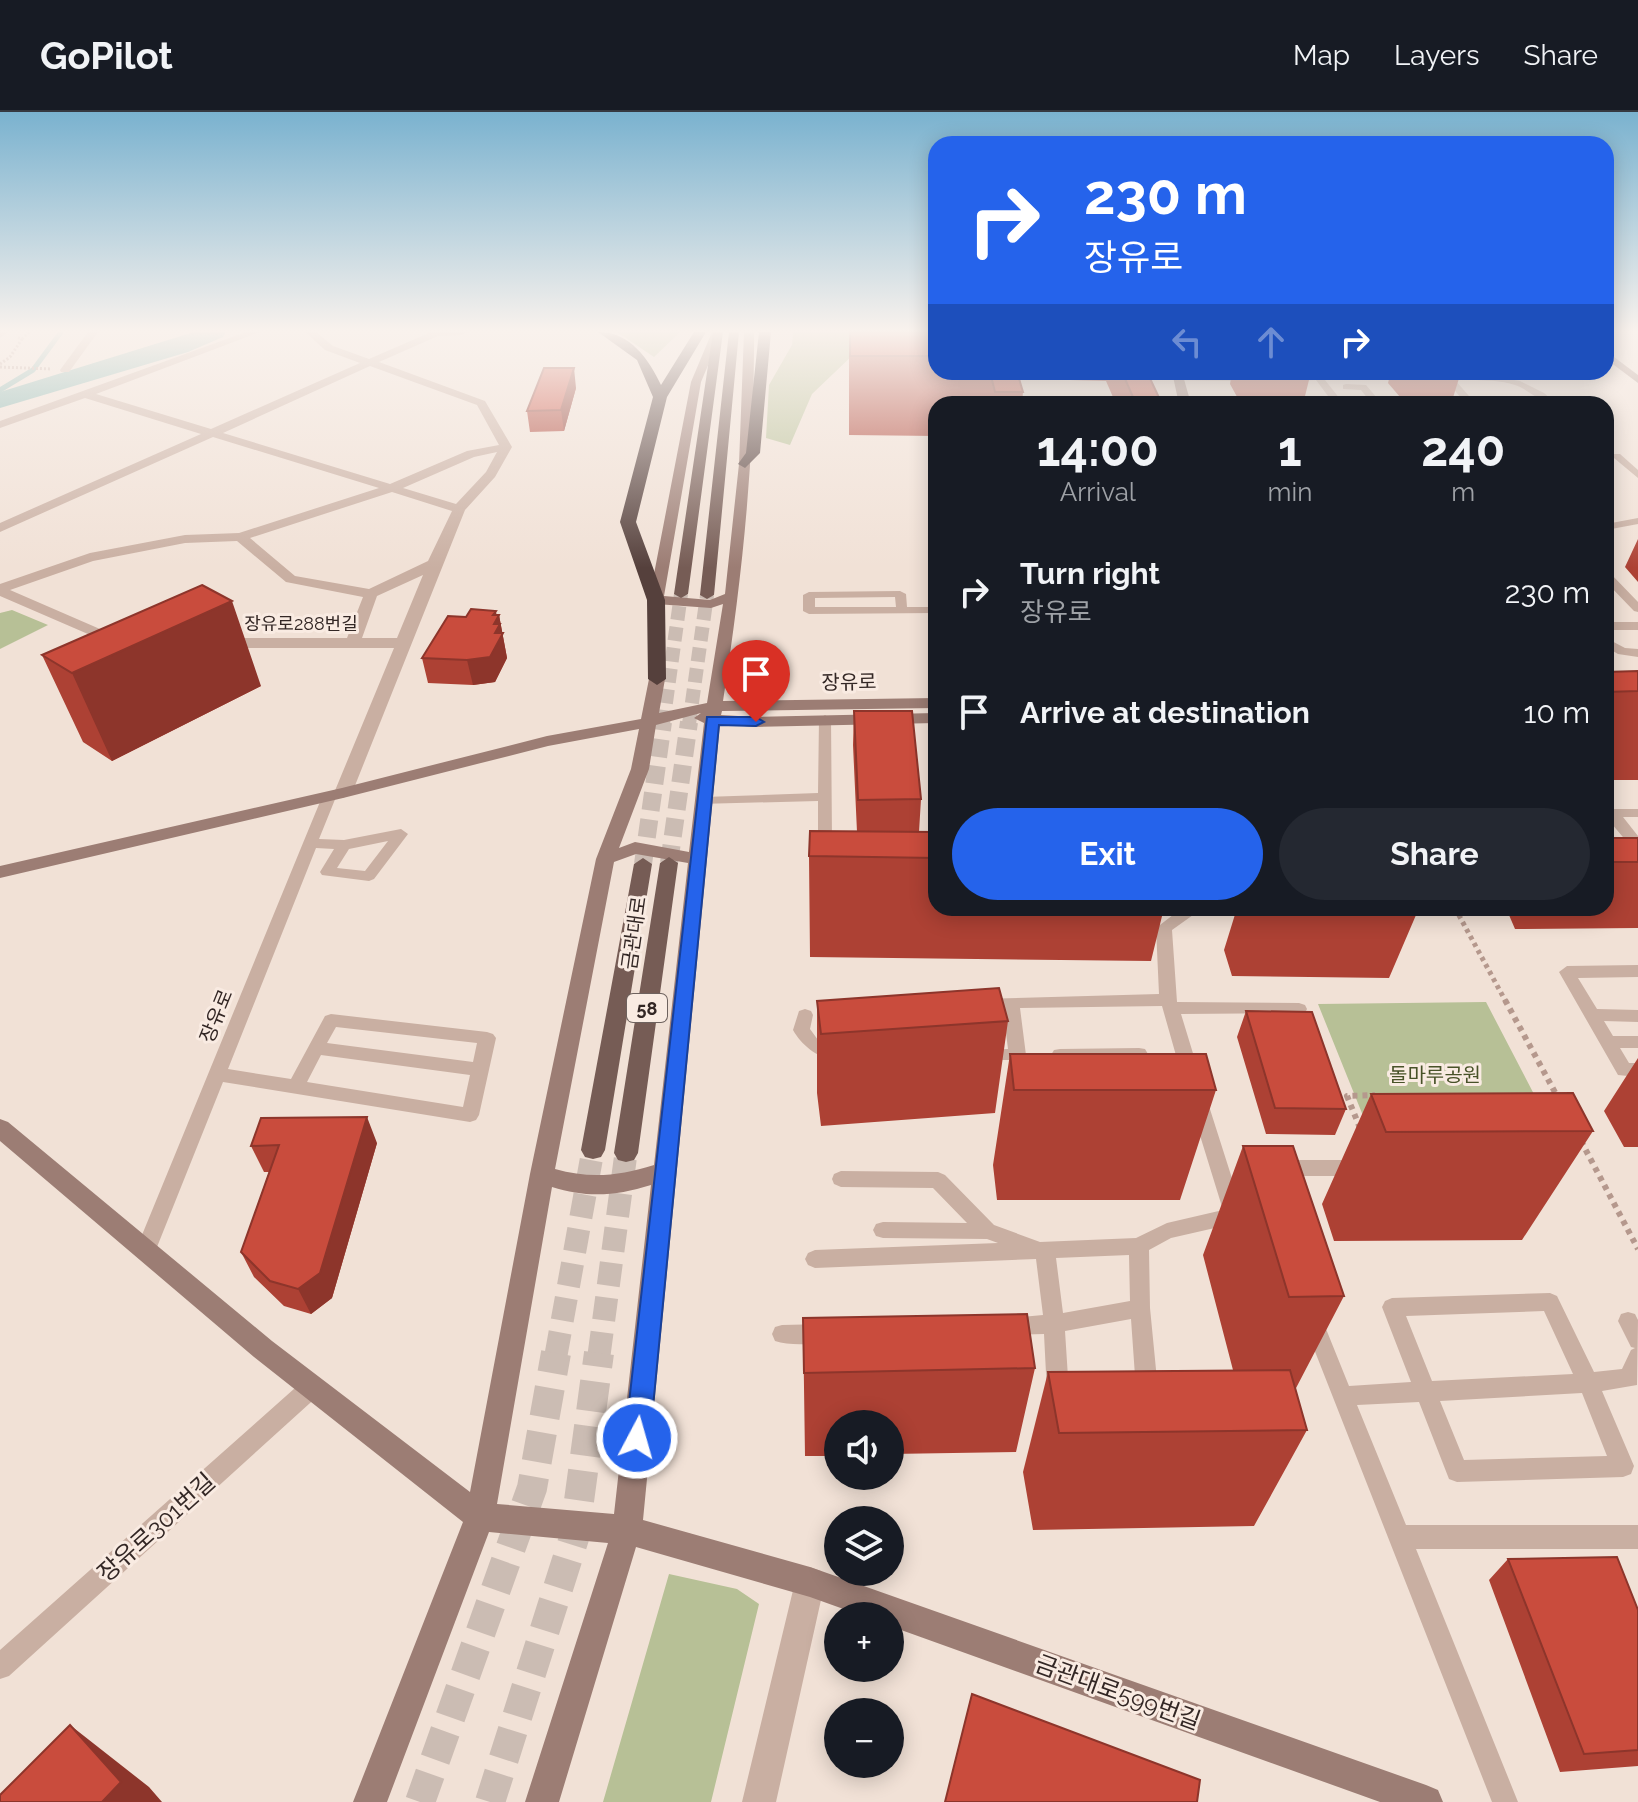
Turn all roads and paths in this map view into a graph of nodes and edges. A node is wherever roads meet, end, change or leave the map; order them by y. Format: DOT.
graph roads {
  1 [pos="41,411"];
  2 [pos="141,411"];
  3 [pos="268,411"];
  4 [pos="485,411"];
  5 [pos="656,411"];
  6 [pos="691,411"];
  7 [pos="707,411"];
  8 [pos="726,411"];
  9 [pos="747,411"];
  10 [pos="757,411"];
  11 [pos="0,425"];
  12 [pos="218,434"];
  13 [pos="506,447"];
  14 [pos="1638,456"];
  15 [pos="745,464"];
  16 [pos="1638,475"];
  17 [pos="393,488"];
  18 [pos="459,509"];
  19 [pos="1635,523"];
  20 [pos="1614,526"];
  21 [pos="0,528"];
  22 [pos="240,537"];
  23 [pos="434,564"];
  24 [pos="1614,584"];
  25 [pos="0,590"];
  26 [pos="371,594"];
  27 [pos="681,594"];
  28 [pos="707,595"];
  29 [pos="732,596"];
  30 [pos="656,600"];
  31 [pos="1638,609"];
  32 [pos="902,610"];
  33 [pos="928,610"];
  34 [pos="1614,626"];
  35 [pos="1638,626"];
  36 [pos="131,642"];
  37 [pos="210,643"];
  38 [pos="403,643"];
  39 [pos="352,644"];
  40 [pos="1614,646"];
  41 [pos="1638,653"];
  42 [pos="657,679"];
  43 [pos="928,703"];
  44 [pos="714,713"];
  45 [pos="928,718"];
  46 [pos="825,719"];
  47 [pos="647,723"];
  48 [pos="336,795"];
  49 [pos="825,797"];
  50 [pos="704,801"];
  51 [pos="1614,813"];
  52 [pos="1638,813"];
  53 [pos="1614,819"];
  54 [pos="825,839"];
  55 [pos="310,843"];
  56 [pos="344,845"];
  57 [pos="1638,848"];
  58 [pos="1617,849"];
  59 [pos="605,859"];
  60 [pos="698,859"];
  61 [pos="669,863"];
  62 [pos="643,864"];
  63 [pos="0,872"];
  64 [pos="1176,916"];
  65 [pos="1459,916"];
  66 [pos="1638,971"];
  67 [pos="1011,1002"];
  68 [pos="964,1003"];
  69 [pos="1170,1004"];
  70 [pos="1299,1009"];
  71 [pos="805,1015"];
  72 [pos="1591,1015"];
  73 [pos="1638,1016"];
  74 [pos="854,1041"];
  75 [pos="1607,1042"];
  76 [pos="1638,1042"];
  77 [pos="316,1048"];
  78 [pos="1139,1054"];
  79 [pos="957,1055"];
  80 [pos="1028,1058"];
  81 [pos="480,1070"];
  82 [pos="1638,1070"];
  83 [pos="217,1074"];
  84 [pos="296,1087"];
  85 [pos="1388,1094"];
  86 [pos="1564,1110"];
  87 [pos="0,1128"];
  88 [pos="1575,1130"];
  89 [pos="1362,1133"];
  90 [pos="593,1150"];
  91 [pos="626,1153"];
  92 [pos="1267,1168"];
  93 [pos="1346,1168"];
  94 [pos="666,1170"];
  95 [pos="542,1174"];
  96 [pos="841,1179"];
  97 [pos="883,1230"];
  98 [pos="987,1231"];
  99 [pos="1139,1246"];
  100 [pos="1638,1249"];
  101 [pos="145,1252"];
  102 [pos="1045,1252"];
  103 [pos="815,1259"];
  104 [pos="1302,1294"];
  105 [pos="1140,1308"];
  106 [pos="1054,1324"];
  107 [pos="979,1327"];
  108 [pos="843,1332"];
  109 [pos="782,1334"];
  110 [pos="1638,1357"];
  111 [pos="1588,1383"];
  112 [pos="312,1387"];
  113 [pos="1424,1391"];
  114 [pos="1342,1396"];
  115 [pos="1133,1401"];
  116 [pos="1073,1403"];
  117 [pos="480,1517"];
  118 [pos="627,1530"];
  119 [pos="1399,1537"];
  120 [pos="1638,1537"];
  121 [pos="810,1582"];
  122 [pos="0,1667"];
  123 [pos="370,1802"];
  124 [pos="542,1802"];
  125 [pos="759,1802"];
  126 [pos="1426,1802"];
  127 [pos="1505,1802"];
  1 -- 11 [label="street"];
  2 -- 12 [label="street"];
  3 -- 12 [label="street"];
  4 -- 13 [label="street"];
  5 -- 30 [label="highway"];
  6 -- 30 [label="main road"];
  7 -- 27 [label="main road"];
  8 -- 28 [label="main road"];
  9 -- 15 [label="main road"];
  10 -- 15 [label="highway"];
  12 -- 17 [label="street"];
  12 -- 21 [label="street"];
  13 -- 17 [label="street"];
  13 -- 18 [label="street"];
  14 -- 16 [label="lane"];
  15 -- 29 [label="main road"];
  17 -- 18 [label="street"];
  17 -- 22 [label="street"];
  18 -- 23 [label="street"];
  19 -- 20 [label="lane"];
  22 -- 25 [label="street"];
  22 -- 26 [label="street"];
  23 -- 26 [label="street"];
  23 -- 38 [label="street"];
  24 -- 31 [label="lane"];
  25 -- 36 [label="street"];
  26 -- 39 [label="street"];
  29 -- 30 [label="main road"];
  29 -- 44 [label="main road"];
  30 -- 42 [label="highway"];
  32 -- 32 [label="lane"];
  32 -- 33 [label="lane"];
  34 -- 35 [label="lane"];
  37 -- 39 [label="street, 장유로288번길"];
  38 -- 39 [label="street, 장유로288번길"];
  38 -- 48 [label="street"];
  40 -- 41 [label="lane"];
  42 -- 47 [label="main road"];
  43 -- 44 [label="main road, 장유로"];
  44 -- 46 [label="main road, 장유로"];
  44 -- 47 [label="main road"];
  44 -- 50 [label="main road"];
  45 -- 46 [label="main road, 장유로"];
  46 -- 49 [label="lane"];
  47 -- 48 [label="main road"];
  47 -- 59 [label="main road"];
  48 -- 55 [label="lane, 장유로"];
  48 -- 63 [label="main road"];
  49 -- 50 [label="lane"];
  49 -- 54 [label="lane"];
  50 -- 60 [label="main road"];
  51 -- 52 [label="lane"];
  53 -- 57 [label="lane"];
  55 -- 56 [label="lane"];
  55 -- 83 [label="lane, 장유로"];
  56 -- 56 [label="lane"];
  57 -- 58 [label="lane"];
  59 -- 60 [label="main road"];
  59 -- 95 [label="main road"];
  60 -- 94 [label="main road"];
  61 -- 91 [label="main road, 금관대로 / 58"];
  62 -- 90 [label="main road, 금관대로 / 58"];
  64 -- 69 [label="lane"];
  65 -- 86 [label="path"];
  66 -- 72 [label="lane"];
  67 -- 68 [label="lane"];
  67 -- 69 [label="lane"];
  67 -- 80 [label="lane"];
  69 -- 70 [label="lane"];
  69 -- 99 [label="lane"];
  71 -- 74 [label="lane"];
  72 -- 73 [label="lane"];
  72 -- 75 [label="lane"];
  75 -- 76 [label="lane"];
  75 -- 82 [label="lane"];
  77 -- 81 [label="lane"];
  77 -- 81 [label="lane"];
  77 -- 84 [label="lane"];
  78 -- 80 [label="lane"];
  79 -- 80 [label="lane"];
  81 -- 84 [label="lane"];
  83 -- 84 [label="lane"];
  83 -- 101 [label="lane, 장유로"];
  85 -- 89 [label="path"];
  87 -- 101 [label="main road"];
  88 -- 100 [label="path"];
  92 -- 93 [label="lane"];
  94 -- 95 [label="main road"];
  94 -- 118 [label="main road"];
  95 -- 117 [label="main road"];
  96 -- 98 [label="lane"];
  97 -- 98 [label="lane"];
  98 -- 102 [label="lane"];
  99 -- 102 [label="lane"];
  99 -- 105 [label="lane"];
  101 -- 112 [label="main road"];
  102 -- 103 [label="lane"];
  102 -- 106 [label="lane"];
  104 -- 114 [label="lane"];
  105 -- 106 [label="lane"];
  105 -- 115 [label="lane"];
  106 -- 107 [label="lane"];
  106 -- 116 [label="lane"];
  108 -- 109 [label="lane"];
  110 -- 111 [label="lane"];
  111 -- 113 [label="lane"];
  111 -- 113 [label="lane"];
  111 -- 113 [label="lane"];
  112 -- 117 [label="main road"];
  112 -- 122 [label="lane, 장유로301번길"];
  113 -- 114 [label="lane"];
  114 -- 119 [label="lane"];
  117 -- 118 [label="main road, 금관대로599번길"];
  117 -- 123 [label="main road"];
  118 -- 121 [label="main road, 금관대로599번길"];
  118 -- 124 [label="main road"];
  119 -- 120 [label="lane"];
  119 -- 127 [label="lane"];
  121 -- 125 [label="street"];
  121 -- 126 [label="main road, 금관대로599번길"];
}
